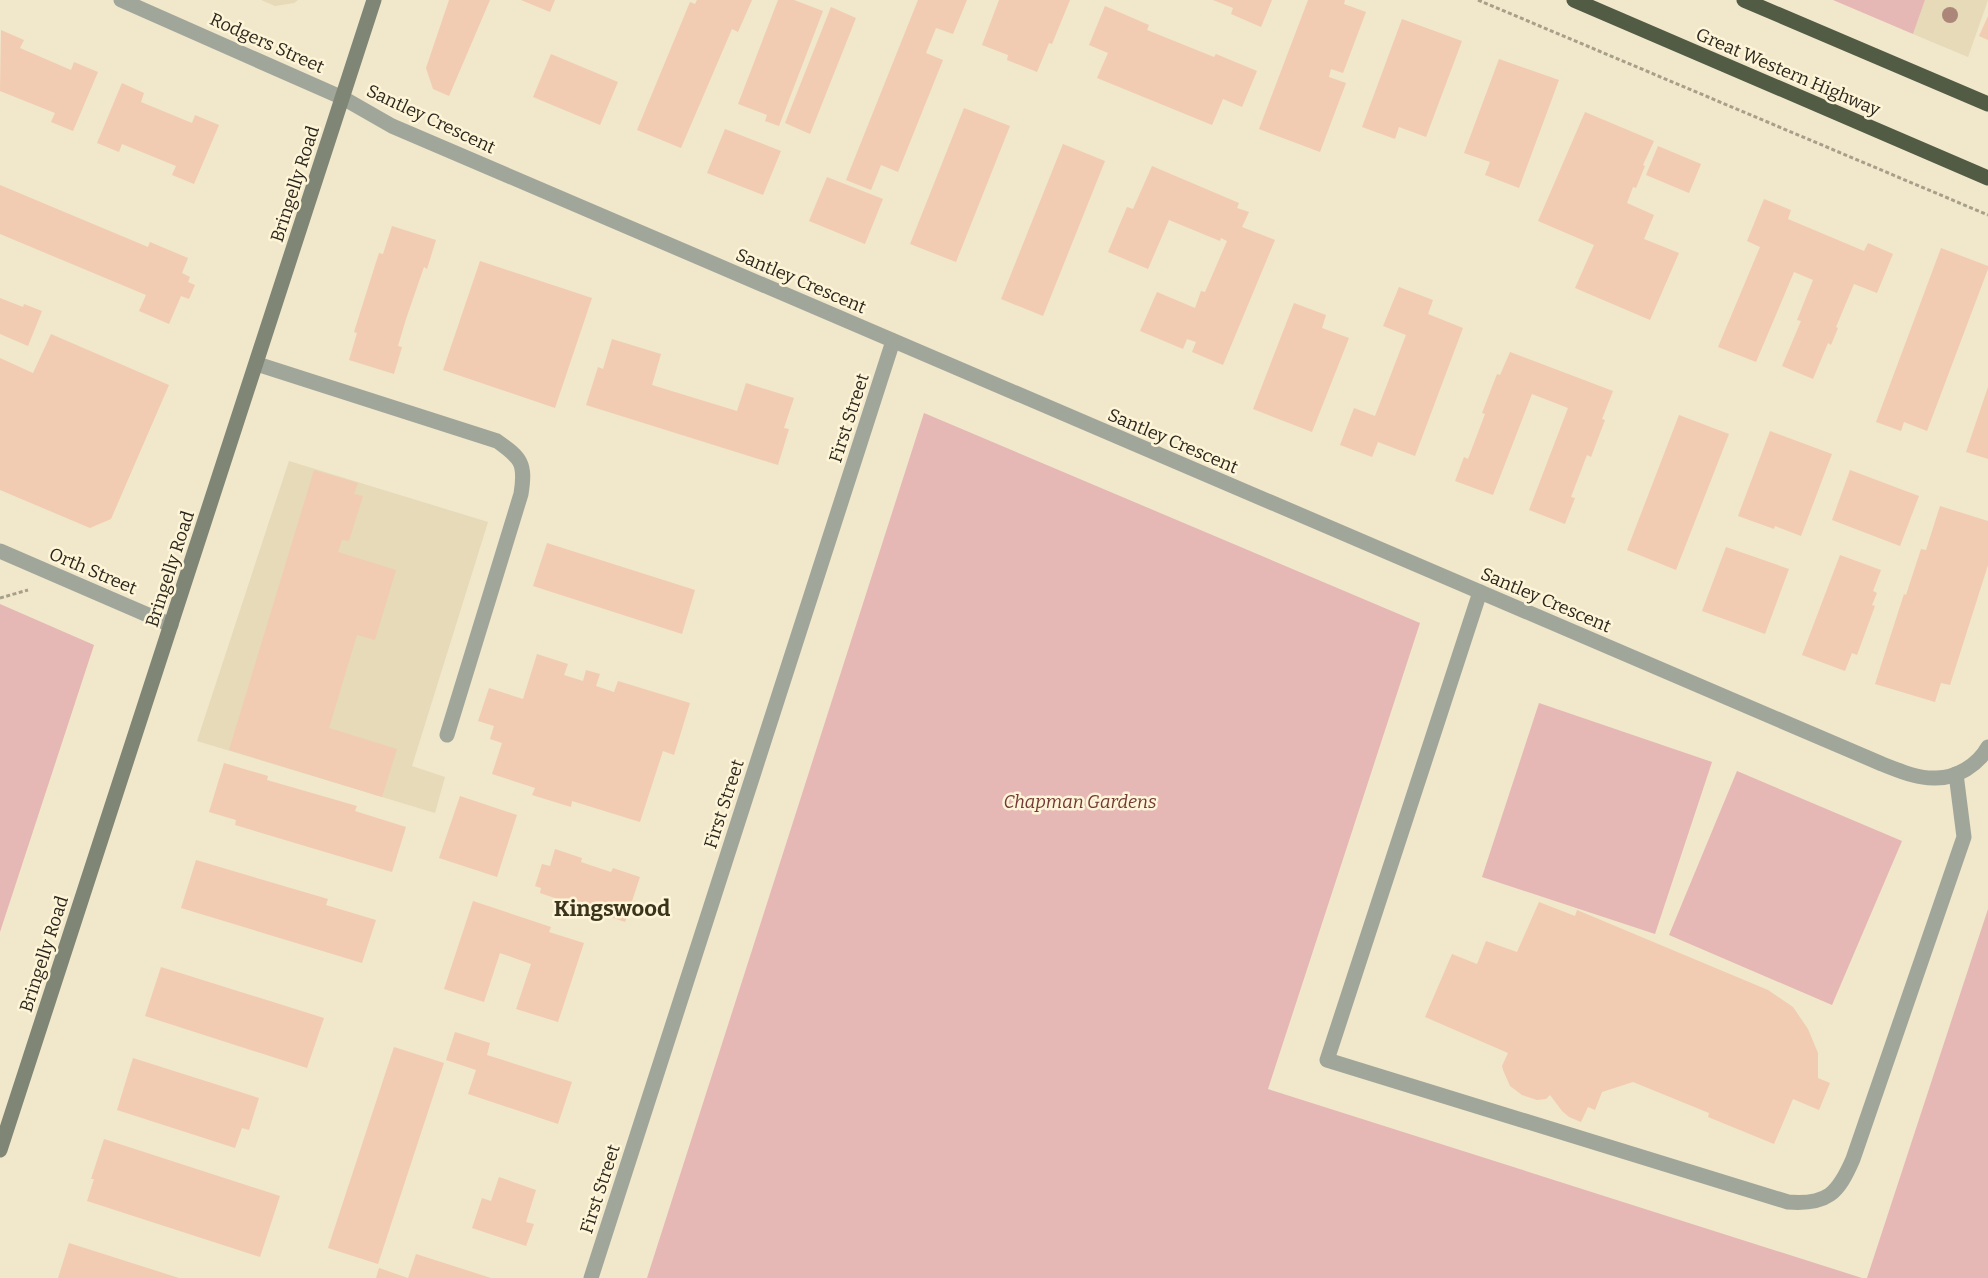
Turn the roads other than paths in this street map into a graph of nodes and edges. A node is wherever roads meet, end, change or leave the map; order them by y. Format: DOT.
graph roads {
  1 [pos="121,0"];
  2 [pos="374,0"];
  3 [pos="1574,0"];
  4 [pos="1744,0"];
  5 [pos="343,98"];
  6 [pos="1988,104"];
  7 [pos="1988,178"];
  8 [pos="893,341"];
  9 [pos="257,364"];
  10 [pos="0,551"];
  11 [pos="1480,592"];
  12 [pos="171,624"];
  13 [pos="447,735"];
  14 [pos="1988,747"];
  15 [pos="1956,774"];
  16 [pos="0,1150"];
  17 [pos="591,1278"];
  1 -- 5 [label="street, Rodgers Street"];
  2 -- 5 [label="main road, Bringelly Road"];
  3 -- 7 [label="highway, Great Western Highway"];
  4 -- 6 [label="highway"];
  5 -- 8 [label="street, Santley Crescent"];
  5 -- 9 [label="main road, Bringelly Road"];
  8 -- 11 [label="street, Santley Crescent"];
  8 -- 17 [label="street, First Street"];
  9 -- 12 [label="main road, Bringelly Road"];
  9 -- 13 [label="street"];
  10 -- 12 [label="street, Orth Street"];
  11 -- 15 [label="street, Santley Crescent"];
  11 -- 15 [label="street"];
  12 -- 16 [label="main road, Bringelly Road"];
  14 -- 15 [label="street, Santley Crescent"];
}
